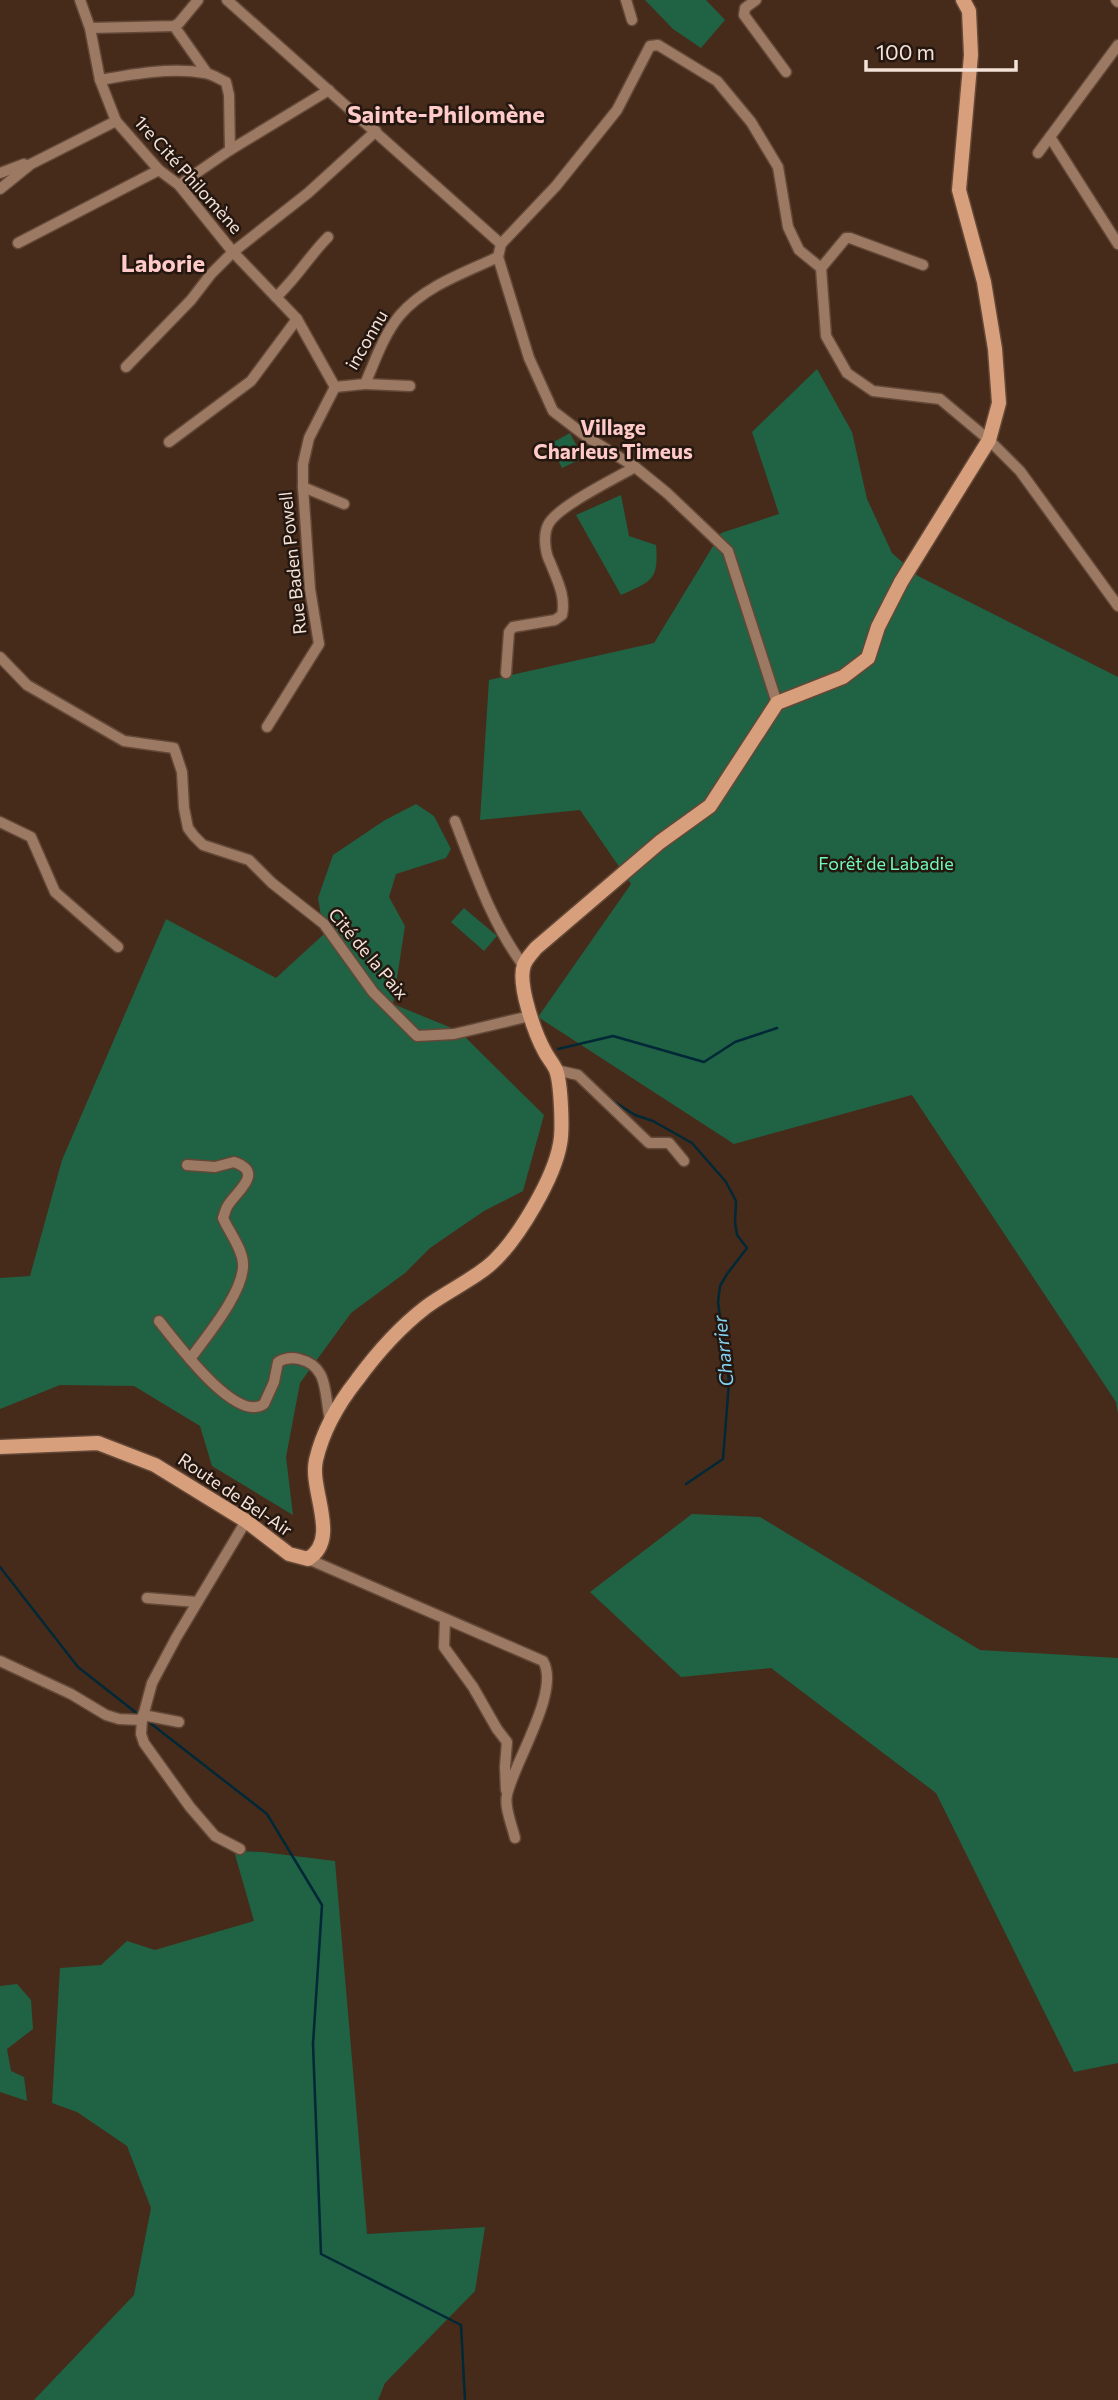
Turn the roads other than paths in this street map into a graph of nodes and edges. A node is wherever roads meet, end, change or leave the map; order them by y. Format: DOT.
graph roads {
  1 [pos="80,0"];
  2 [pos="198,0"];
  3 [pos="227,0"];
  4 [pos="626,0"];
  5 [pos="756,0"];
  6 [pos="963,0"];
  7 [pos="632,20"];
  8 [pos="174,26"];
  9 [pos="90,28"];
  10 [pos="1118,45"];
  11 [pos="786,72"];
  12 [pos="207,73"];
  13 [pos="100,80"];
  14 [pos="329,90"];
  15 [pos="116,121"];
  16 [pos="376,131"];
  17 [pos="1050,136"];
  18 [pos="230,150"];
  19 [pos="1038,153"];
  20 [pos="24,164"];
  21 [pos="159,170"];
  22 [pos="0,173"];
  23 [pos="179,186"];
  24 [pos="0,189"];
  25 [pos="328,237"];
  26 [pos="18,243"];
  27 [pos="501,244"];
  28 [pos="1118,244"];
  29 [pos="233,252"];
  30 [pos="498,257"];
  31 [pos="923,265"];
  32 [pos="821,268"];
  33 [pos="276,297"];
  34 [pos="297,319"];
  35 [pos="126,367"];
  36 [pos="365,384"];
  37 [pos="410,386"];
  38 [pos="335,387"];
  39 [pos="989,440"];
  40 [pos="169,442"];
  41 [pos="635,467"];
  42 [pos="303,487"];
  43 [pos="344,504"];
  44 [pos="1118,606"];
  45 [pos="0,657"];
  46 [pos="506,673"];
  47 [pos="777,703"];
  48 [pos="267,727"];
  49 [pos="455,821"];
  50 [pos="0,822"];
  51 [pos="118,947"];
  52 [pos="523,965"];
  53 [pos="530,1016"];
  54 [pos="556,1070"];
  55 [pos="684,1161"];
  56 [pos="187,1165"];
  57 [pos="159,1321"];
  58 [pos="190,1359"];
  59 [pos="330,1420"];
  60 [pos="0,1447"];
  61 [pos="246,1521"];
  62 [pos="308,1559"];
  63 [pos="148,1598"];
  64 [pos="197,1602"];
  65 [pos="446,1620"];
  66 [pos="0,1661"];
  67 [pos="142,1717"];
  68 [pos="179,1723"];
  69 [pos="506,1797"];
  70 [pos="515,1838"];
  71 [pos="240,1849"];
  1 -- 9 [label="street, 1re Cité Philomène"];
  2 -- 8 [label="street"];
  3 -- 14 [label="street"];
  4 -- 7 [label="street"];
  5 -- 11 [label="street"];
  6 -- 39 [label="street"];
  8 -- 9 [label="street"];
  8 -- 12 [label="street"];
  9 -- 13 [label="street, 1re Cité Philomène"];
  10 -- 17 [label="street"];
  12 -- 13 [label="street"];
  12 -- 18 [label="street"];
  13 -- 15 [label="street, 1re Cité Philomène"];
  14 -- 16 [label="street"];
  14 -- 18 [label="street"];
  15 -- 21 [label="street, 1re Cité Philomène"];
  15 -- 24 [label="street"];
  16 -- 27 [label="street"];
  16 -- 29 [label="street"];
  17 -- 19 [label="street"];
  17 -- 28 [label="street"];
  18 -- 23 [label="street"];
  20 -- 22 [label="street"];
  21 -- 23 [label="street, 1re Cité Philomène"];
  21 -- 26 [label="street"];
  23 -- 29 [label="street, 1re Cité Philomène"];
  25 -- 33 [label="street"];
  27 -- 30 [label="street"];
  27 -- 32 [label="street"];
  29 -- 33 [label="street, 1re Cité Philomène"];
  29 -- 35 [label="street"];
  30 -- 36 [label="street, inconnu"];
  30 -- 41 [label="street"];
  31 -- 32 [label="street"];
  32 -- 39 [label="street"];
  33 -- 34 [label="street, 1re Cité Philomène"];
  34 -- 38 [label="street, 1re Cité Philomène"];
  34 -- 40 [label="street"];
  36 -- 37 [label="street"];
  36 -- 38 [label="street, inconnu"];
  38 -- 42 [label="street, Rue Baden Powell"];
  39 -- 44 [label="street"];
  39 -- 47 [label="street"];
  41 -- 46 [label="street"];
  41 -- 47 [label="street"];
  42 -- 43 [label="street"];
  42 -- 48 [label="street, Rue Baden Powell"];
  45 -- 53 [label="street, Cité de la Paix"];
  47 -- 52 [label="street"];
  49 -- 52 [label="street"];
  50 -- 51 [label="street"];
  52 -- 53 [label="street"];
  53 -- 54 [label="street"];
  54 -- 55 [label="street"];
  54 -- 59 [label="street"];
  56 -- 58 [label="street"];
  57 -- 58 [label="street"];
  58 -- 59 [label="street"];
  59 -- 62 [label="street"];
  60 -- 61 [label="street, Route de Bel-Air"];
  61 -- 62 [label="street, Route de Bel-Air"];
  61 -- 64 [label="street"];
  62 -- 65 [label="street"];
  63 -- 64 [label="street"];
  64 -- 67 [label="street"];
  65 -- 69 [label="street"];
  65 -- 69 [label="street"];
  66 -- 67 [label="street"];
  67 -- 68 [label="street"];
  67 -- 71 [label="street"];
  69 -- 70 [label="street"];
}
